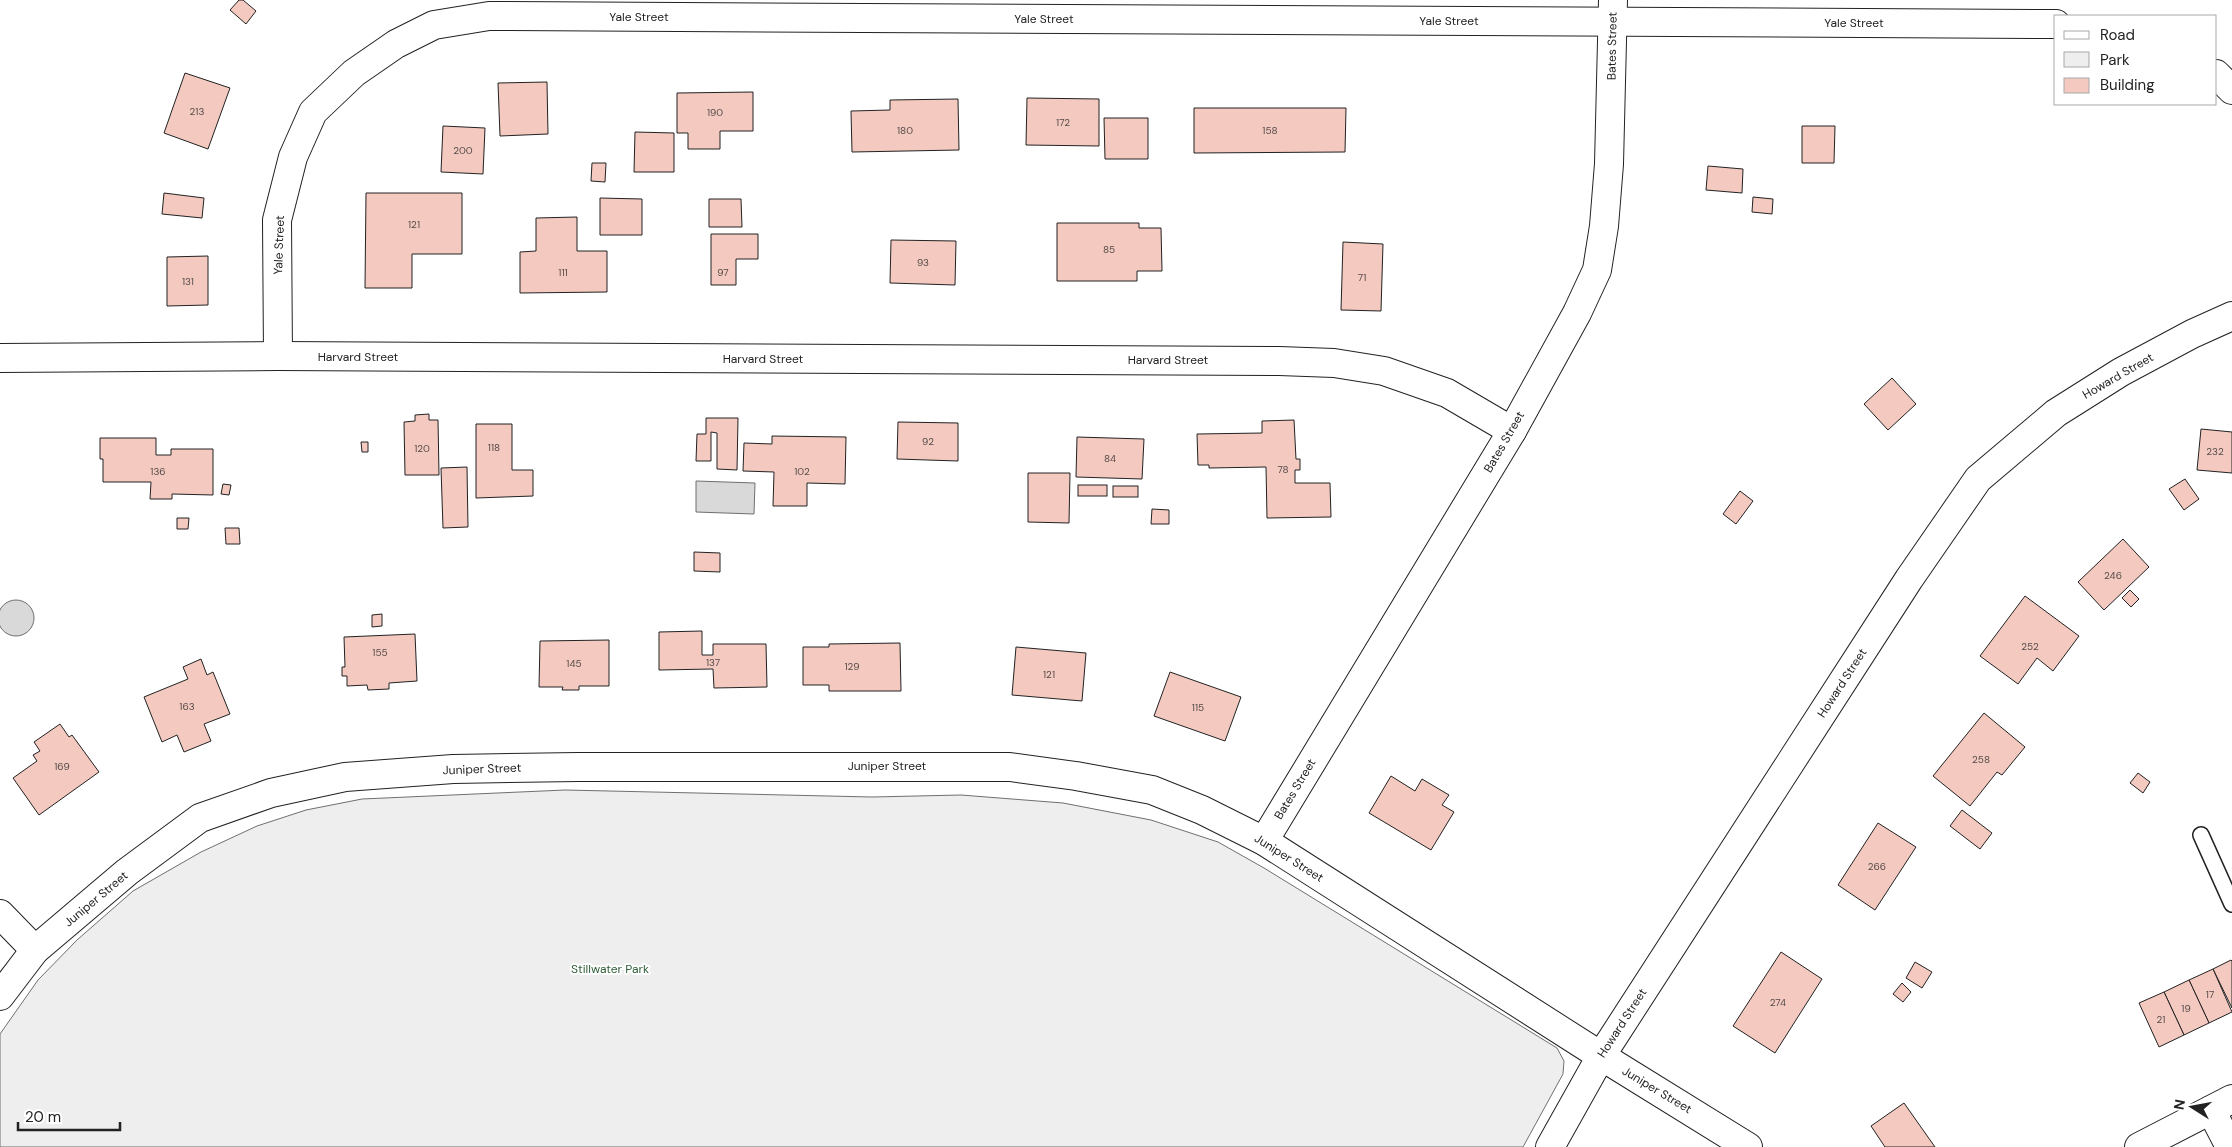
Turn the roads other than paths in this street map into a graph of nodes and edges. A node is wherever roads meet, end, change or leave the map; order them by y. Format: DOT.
graph roads {
  1 [pos="1613,11"];
  2 [pos="2054,24"];
  3 [pos="2217,75"];
  4 [pos="2232,90"];
  5 [pos="2232,316"];
  6 [pos="278,356"];
  7 [pos="0,358"];
  8 [pos="1512,430"];
  9 [pos="2201,835"];
  10 [pos="1264,842"];
  11 [pos="2232,904"];
  12 [pos="0,914"];
  13 [pos="35,950"];
  14 [pos="0,996"];
  15 [pos="1601,1056"];
  16 [pos="2222,1104"];
  17 [pos="1550,1147"];
  18 [pos="1748,1147"];
  19 [pos="2138,1147"];
  20 [pos="2230,1147"];
  1 -- 2 [label="street, Yale Street"];
  1 -- 6 [label="street, Yale Street"];
  1 -- 8 [label="street, Bates Street"];
  3 -- 4 [label="street"];
  5 -- 15 [label="street, Howard Street"];
  6 -- 7 [label="street, Harvard Street"];
  6 -- 8 [label="street, Harvard Street"];
  8 -- 10 [label="street, Bates Street"];
  9 -- 11 [label="lane"];
  10 -- 13 [label="street, Juniper Street"];
  10 -- 15 [label="street, Juniper Street"];
  12 -- 13 [label="street"];
  13 -- 14 [label="street, Juniper Street"];
  15 -- 17 [label="street, Howard Street"];
  15 -- 18 [label="street, Juniper Street"];
  16 -- 19 [label="street"];
  16 -- 20 [label="street"];
}
